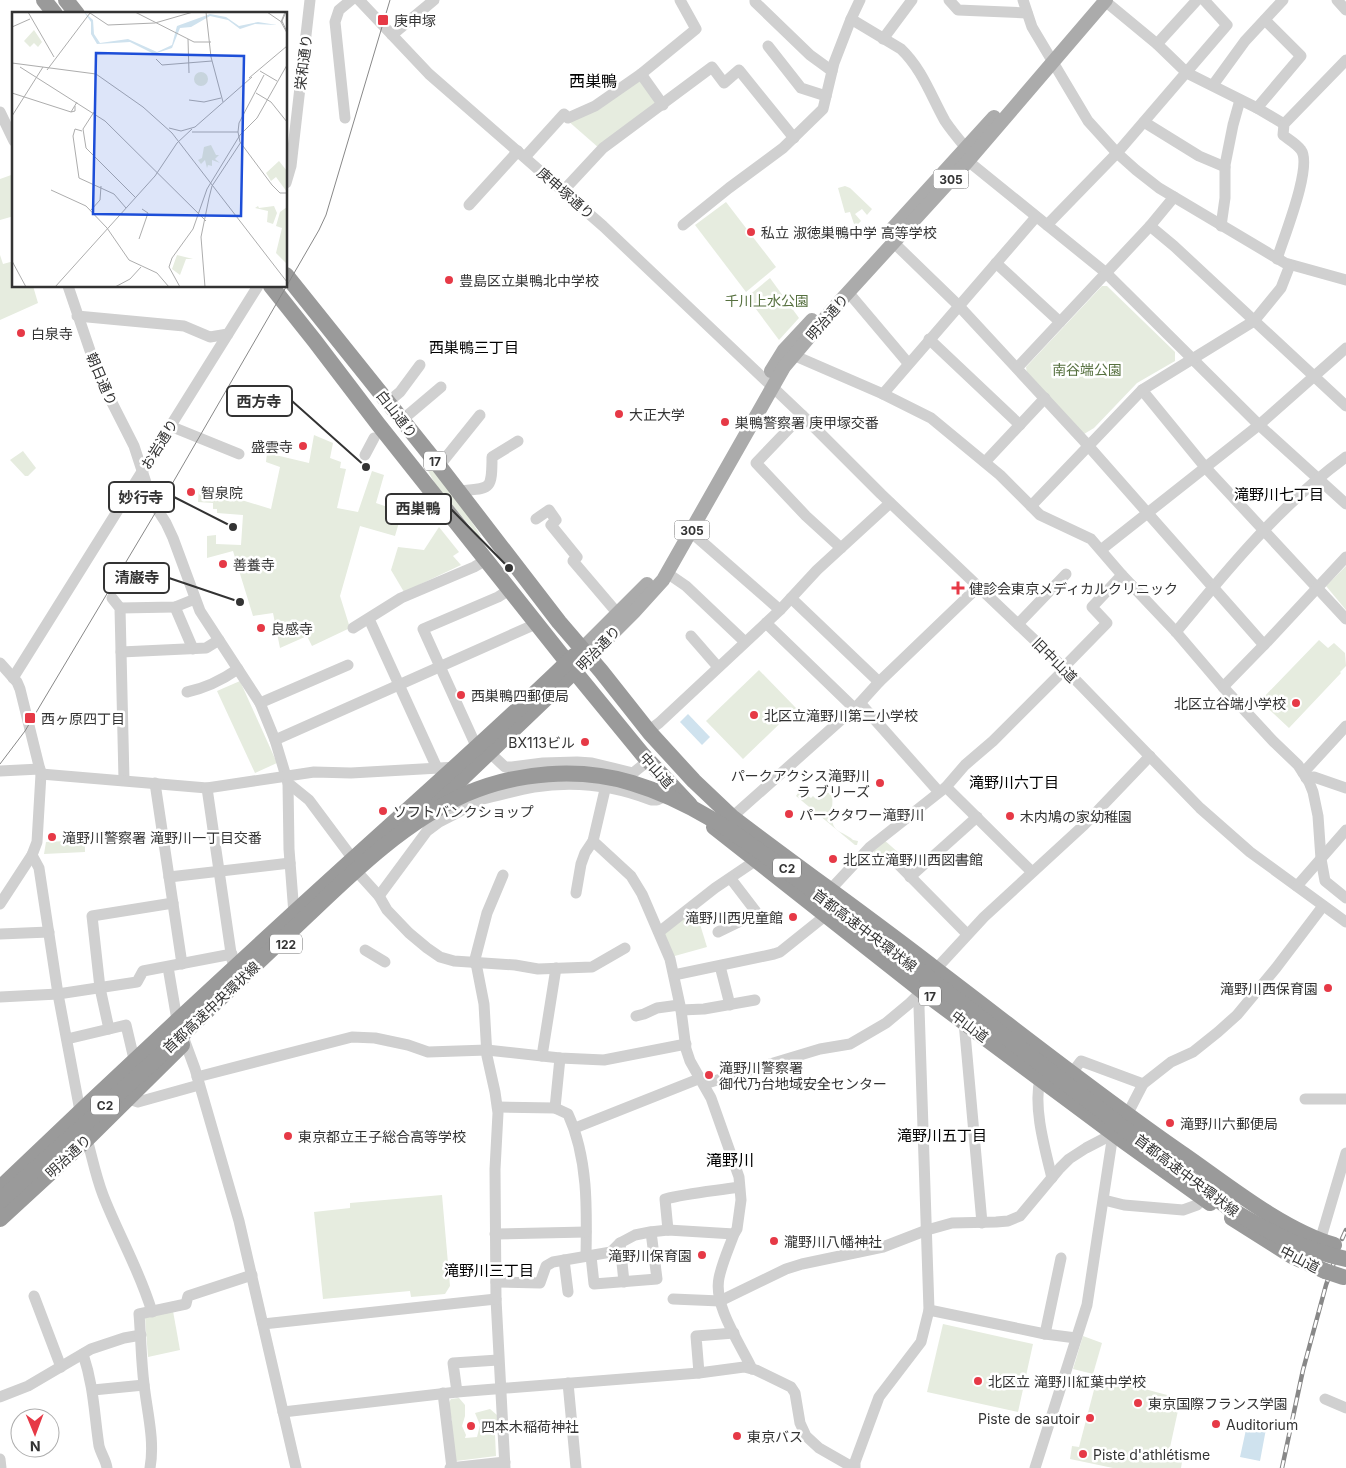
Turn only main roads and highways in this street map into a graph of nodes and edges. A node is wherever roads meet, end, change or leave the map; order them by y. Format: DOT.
graph roads {
  1 [pos="44,0"];
  2 [pos="66,0"];
  3 [pos="1102,0"];
  4 [pos="53,12"];
  5 [pos="75,12"];
  6 [pos="966,155"];
  7 [pos="288,277"];
  8 [pos="272,288"];
  9 [pos="339,340"];
  10 [pos="770,384"];
  11 [pos="367,408"];
  12 [pos="402,420"];
  13 [pos="432,490"];
  14 [pos="688,529"];
  15 [pos="585,653"];
  16 [pos="572,667"];
  17 [pos="601,671"];
  18 [pos="451,772"];
  19 [pos="210,1006"];
  20 [pos="1156,1136"];
  21 [pos="0,1188"];
  22 [pos="0,1201"];
  23 [pos="0,1219"];
  24 [pos="1338,1250"];
  25 [pos="1345,1274"];
  1 -- 4 [label="highway"];
  2 -- 5 [label="highway"];
  3 -- 6 [label="main road, 明治通り / 305"];
  6 -- 10 [label="main road, 明治通り / 305"];
  6 -- 10 [label="main road, 明治通り / 305"];
  7 -- 9 [label="highway, 白山通り / 17"];
  8 -- 11 [label="highway, 白山通り / 17"];
  9 -- 11 [label="highway"];
  9 -- 12 [label="highway, 白山通り / 17"];
  10 -- 14 [label="main road, 明治通り / 305"];
  11 -- 13 [label="highway, 白山通り / 17"];
  12 -- 13 [label="highway"];
  12 -- 15 [label="highway, 白山通り / 17"];
  13 -- 16 [label="highway, 白山通り / 17"];
  14 -- 15 [label="main road, 明治通り / 305"];
  14 -- 15 [label="main road, 明治通り / 305"];
  15 -- 16 [label="highway, 明治通り / 122"];
  15 -- 17 [label="highway, 白山通り / 17"];
  16 -- 18 [label="highway, 明治通り / 122"];
  16 -- 25 [label="highway, 中山道 / 17, bridge"];
  17 -- 20 [label="highway, 中山道 / 17"];
  18 -- 21 [label="highway, 明治通り / 122"];
  18 -- 23 [label="highway, 明治通り / 122"];
  19 -- 24 [label="highway, 首都高速中央環状線 / C2, bridge"];
  20 -- 24 [label="highway, 中山道 / 17"];
  20 -- 25 [label="highway, bridge"];
  22 -- 24 [label="highway, 首都高速中央環状線 / C2, bridge"];
}
